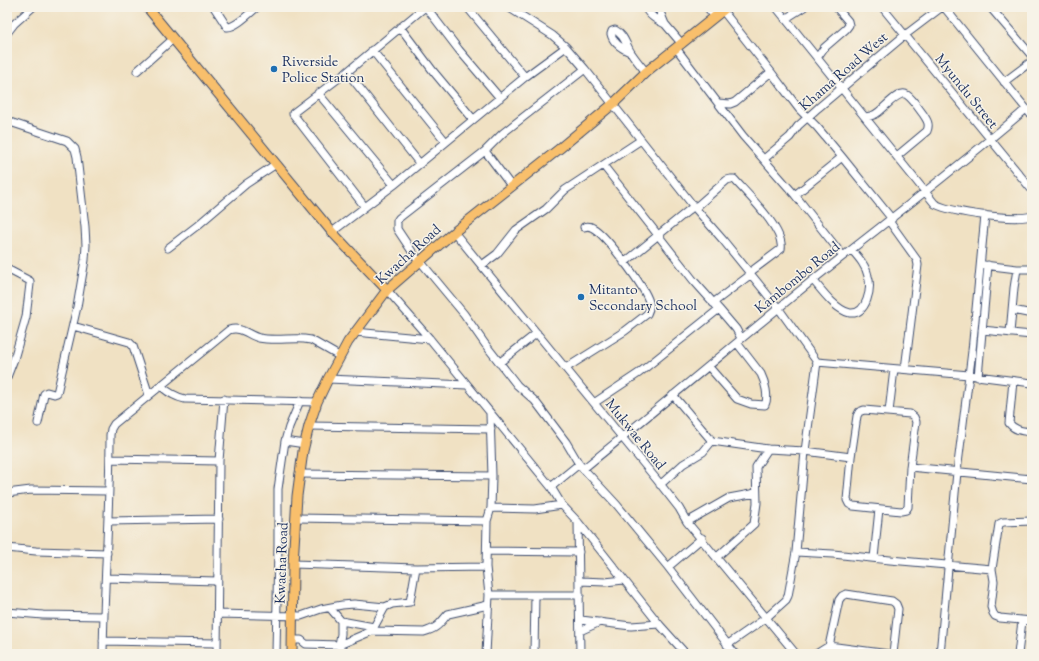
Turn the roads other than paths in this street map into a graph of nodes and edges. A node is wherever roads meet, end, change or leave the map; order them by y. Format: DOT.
graph roads {
  1 [pos="32,7"];
  2 [pos="147,7"];
  3 [pos="214,7"];
  4 [pos="257,7"];
  5 [pos="426,7"];
  6 [pos="467,7"];
  7 [pos="508,7"];
  8 [pos="645,7"];
  9 [pos="658,7"];
  10 [pos="708,7"];
  11 [pos="776,7"];
  12 [pos="804,7"];
  13 [pos="836,7"];
  14 [pos="882,7"];
  15 [pos="943,7"];
  16 [pos="990,7"];
  17 [pos="725,9"];
  18 [pos="715,17"];
  19 [pos="785,19"];
  20 [pos="666,24"];
  21 [pos="400,27"];
  22 [pos="7,33"];
  23 [pos="905,35"];
  24 [pos="173,39"];
  25 [pos="679,46"];
  26 [pos="566,47"];
  27 [pos="372,50"];
  28 [pos="630,52"];
  29 [pos="1032,56"];
  30 [pos="817,58"];
  31 [pos="1032,61"];
  32 [pos="585,69"];
  33 [pos="137,71"];
  34 [pos="347,72"];
  35 [pos="646,72"];
  36 [pos="771,72"];
  37 [pos="525,76"];
  38 [pos="1004,82"];
  39 [pos="842,89"];
  40 [pos="318,93"];
  41 [pos="500,98"];
  42 [pos="718,103"];
  43 [pos="613,104"];
  44 [pos="1026,109"];
  45 [pos="1032,116"];
  46 [pos="865,117"];
  47 [pos="473,119"];
  48 [pos="807,119"];
  49 [pos="7,121"];
  50 [pos="990,139"];
  51 [pos="641,140"];
  52 [pos="446,142"];
  53 [pos="485,151"];
  54 [pos="897,156"];
  55 [pos="842,157"];
  56 [pos="764,159"];
  57 [pos="276,164"];
  58 [pos="420,164"];
  59 [pos="603,165"];
  60 [pos="394,185"];
  61 [pos="512,187"];
  62 [pos="1032,190"];
  63 [pos="926,192"];
  64 [pos="795,195"];
  65 [pos="365,207"];
  66 [pos="694,207"];
  67 [pos="985,215"];
  68 [pos="1032,216"];
  69 [pos="890,220"];
  70 [pos="584,227"];
  71 [pos="332,232"];
  72 [pos="454,232"];
  73 [pos="659,235"];
  74 [pos="168,248"];
  75 [pos="852,250"];
  76 [pos="844,256"];
  77 [pos="420,261"];
  78 [pos="624,263"];
  79 [pos="980,264"];
  80 [pos="988,265"];
  81 [pos="482,266"];
  82 [pos="7,269"];
  83 [pos="1017,269"];
  84 [pos="1032,269"];
  85 [pos="749,274"];
  86 [pos="813,280"];
  87 [pos="387,290"];
  88 [pos="716,306"];
  89 [pos="779,309"];
  90 [pos="1013,310"];
  91 [pos="1032,314"];
  92 [pos="73,326"];
  93 [pos="982,330"];
  94 [pos="355,332"];
  95 [pos="537,333"];
  96 [pos="1010,333"];
  97 [pos="1032,335"];
  98 [pos="430,340"];
  99 [pos="739,341"];
  100 [pos="972,351"];
  101 [pos="980,352"];
  102 [pos="339,356"];
  103 [pos="817,362"];
  104 [pos="499,363"];
  105 [pos="709,367"];
  106 [pos="566,368"];
  107 [pos="894,368"];
  108 [pos="905,369"];
  109 [pos="969,375"];
  110 [pos="7,377"];
  111 [pos="978,377"];
  112 [pos="328,379"];
  113 [pos="1013,381"];
  114 [pos="1032,383"];
  115 [pos="467,385"];
  116 [pos="161,386"];
  117 [pos="149,395"];
  118 [pos="673,395"];
  119 [pos="224,399"];
  120 [pos="300,401"];
  121 [pos="317,402"];
  122 [pos="594,403"];
  123 [pos="889,412"];
  124 [pos="490,414"];
  125 [pos="38,424"];
  126 [pos="309,426"];
  127 [pos="490,429"];
  128 [pos="1032,432"];
  129 [pos="622,437"];
  130 [pos="285,441"];
  131 [pos="712,442"];
  132 [pos="304,444"];
  133 [pos="768,448"];
  134 [pos="805,451"];
  135 [pos="851,457"];
  136 [pos="110,459"];
  137 [pos="219,461"];
  138 [pos="581,466"];
  139 [pos="910,467"];
  140 [pos="957,472"];
  141 [pos="299,474"];
  142 [pos="492,476"];
  143 [pos="1032,479"];
  144 [pos="660,485"];
  145 [pos="551,487"];
  146 [pos="108,491"];
  147 [pos="7,493"];
  148 [pos="756,493"];
  149 [pos="562,505"];
  150 [pos="491,508"];
  151 [pos="879,509"];
  152 [pos="296,518"];
  153 [pos="219,519"];
  154 [pos="1032,519"];
  155 [pos="108,520"];
  156 [pos="487,521"];
  157 [pos="578,522"];
  158 [pos="687,522"];
  159 [pos="702,538"];
  160 [pos="7,548"];
  161 [pos="487,551"];
  162 [pos="579,552"];
  163 [pos="796,552"];
  164 [pos="107,553"];
  165 [pos="717,557"];
  166 [pos="874,558"];
  167 [pos="294,564"];
  168 [pos="949,565"];
  169 [pos="486,567"];
  170 [pos="668,567"];
  171 [pos="416,568"];
  172 [pos="992,569"];
  173 [pos="106,578"];
  174 [pos="624,580"];
  175 [pos="217,581"];
  176 [pos="580,581"];
  177 [pos="489,595"];
  178 [pos="535,595"];
  179 [pos="580,595"];
  180 [pos="488,605"];
  181 [pos="385,607"];
  182 [pos="330,608"];
  183 [pos="7,612"];
  184 [pos="218,614"];
  185 [pos="277,615"];
  186 [pos="103,616"];
  187 [pos="293,617"];
  188 [pos="766,618"];
  189 [pos="581,620"];
  190 [pos="341,621"];
  191 [pos="1022,621"];
  192 [pos="1032,621"];
  193 [pos="600,622"];
  194 [pos="658,624"];
  195 [pos="372,629"];
  196 [pos="580,631"];
  197 [pos="292,640"];
  198 [pos="103,641"];
  199 [pos="217,643"];
  200 [pos="339,645"];
  201 [pos="727,645"];
  202 [pos="829,646"];
  203 [pos="103,654"];
  204 [pos="217,654"];
  205 [pos="276,654"];
  206 [pos="292,654"];
  207 [pos="342,654"];
  208 [pos="486,654"];
  209 [pos="534,654"];
  210 [pos="580,654"];
  211 [pos="686,654"];
  212 [pos="735,654"];
  213 [pos="796,654"];
  214 [pos="816,654"];
  215 [pos="889,654"];
  216 [pos="893,654"];
  217 [pos="940,654"];
  218 [pos="1018,654"];
  1 -- 22 [label="street"];
  2 -- 24 [label="main road"];
  3 -- 4 [label="street"];
  5 -- 21 [label="street"];
  5 -- 41 [label="street"];
  6 -- 37 [label="street"];
  7 -- 26 [label="street"];
  8 -- 20 [label="street"];
  9 -- 20 [label="street"];
  10 -- 18 [label="street"];
  11 -- 19 [label="street"];
  12 -- 19 [label="street"];
  13 -- 30 [label="street"];
  14 -- 23 [label="street, Myundu Street"];
  15 -- 23 [label="street, Khama Road West"];
  15 -- 38 [label="street"];
  16 -- 29 [label="street"];
  17 -- 18 [label="main road, Kwacha Road"];
  17 -- 36 [label="street"];
  18 -- 25 [label="main road, Kwacha Road"];
  19 -- 30 [label="street"];
  20 -- 25 [label="street"];
  21 -- 27 [label="street"];
  21 -- 47 [label="street"];
  23 -- 39 [label="street, Khama Road West"];
  23 -- 50 [label="street, Myundu Street"];
  24 -- 33 [label="street"];
  24 -- 57 [label="main road"];
  25 -- 35 [label="main road, Kwacha Road"];
  25 -- 42 [label="street"];
  26 -- 32 [label="street"];
  26 -- 37 [label="street"];
  27 -- 34 [label="street"];
  27 -- 52 [label="street"];
  28 -- 35 [label="street"];
  30 -- 39 [label="street"];
  31 -- 38 [label="street"];
  32 -- 43 [label="street"];
  32 -- 53 [label="street"];
  34 -- 40 [label="street"];
  34 -- 58 [label="street"];
  35 -- 43 [label="main road, Kwacha Road"];
  36 -- 42 [label="street"];
  36 -- 48 [label="street"];
  37 -- 41 [label="street"];
  38 -- 44 [label="street"];
  39 -- 46 [label="street"];
  39 -- 48 [label="street, Khama Road West"];
  40 -- 60 [label="street"];
  40 -- 65 [label="street"];
  41 -- 47 [label="street"];
  42 -- 56 [label="street"];
  43 -- 51 [label="street"];
  43 -- 61 [label="main road, Kwacha Road"];
  44 -- 45 [label="street"];
  44 -- 50 [label="street, Kambombo Road"];
  46 -- 54 [label="street"];
  46 -- 54 [label="street"];
  47 -- 52 [label="street"];
  48 -- 55 [label="street"];
  48 -- 56 [label="street, Khama Road West"];
  49 -- 92 [label="street"];
  50 -- 62 [label="street, Myundu Street"];
  50 -- 63 [label="street, Kambombo Road"];
  51 -- 59 [label="street"];
  51 -- 66 [label="street"];
  52 -- 58 [label="street"];
  53 -- 61 [label="street"];
  53 -- 77 [label="street"];
  54 -- 63 [label="street"];
  55 -- 64 [label="street"];
  55 -- 69 [label="street"];
  56 -- 64 [label="street"];
  57 -- 71 [label="main road"];
  57 -- 74 [label="street"];
  58 -- 60 [label="street"];
  59 -- 73 [label="street"];
  59 -- 81 [label="street"];
  60 -- 65 [label="street"];
  61 -- 72 [label="main road, Kwacha Road"];
  63 -- 67 [label="street"];
  63 -- 69 [label="street, Kambombo Road"];
  64 -- 76 [label="street"];
  65 -- 71 [label="street"];
  66 -- 73 [label="street"];
  66 -- 85 [label="street"];
  66 -- 85 [label="street"];
  67 -- 68 [label="street"];
  67 -- 79 [label="street"];
  69 -- 75 [label="street, Kambombo Road"];
  69 -- 108 [label="street"];
  70 -- 78 [label="street"];
  71 -- 87 [label="main road"];
  72 -- 77 [label="main road, Kwacha Road"];
  72 -- 81 [label="street, Mukwae Road"];
  73 -- 78 [label="street"];
  73 -- 88 [label="street"];
  75 -- 76 [label="street, Kambombo Road"];
  75 -- 86 [label="street"];
  76 -- 86 [label="street, Kambombo Road"];
  77 -- 87 [label="main road, Kwacha Road"];
  77 -- 104 [label="street"];
  78 -- 106 [label="street"];
  79 -- 80 [label="street"];
  79 -- 100 [label="street"];
  80 -- 83 [label="street"];
  80 -- 93 [label="street"];
  81 -- 95 [label="street, Mukwae Road"];
  82 -- 110 [label="street"];
  83 -- 84 [label="street"];
  83 -- 90 [label="street"];
  85 -- 88 [label="street"];
  85 -- 89 [label="street"];
  86 -- 89 [label="street, Kambombo Road"];
  87 -- 94 [label="main road, Kwacha Road"];
  87 -- 98 [label="street"];
  88 -- 99 [label="street"];
  88 -- 122 [label="street"];
  89 -- 99 [label="street, Kambombo Road"];
  89 -- 103 [label="street"];
  90 -- 91 [label="street"];
  90 -- 96 [label="street"];
  92 -- 117 [label="street"];
  92 -- 125 [label="street"];
  93 -- 96 [label="street"];
  93 -- 101 [label="street"];
  94 -- 98 [label="street"];
  94 -- 102 [label="main road, Kwacha Road"];
  95 -- 104 [label="street"];
  95 -- 106 [label="street, Mukwae Road"];
  96 -- 97 [label="street"];
  98 -- 115 [label="street"];
  99 -- 105 [label="street, Kambombo Road"];
  99 -- 105 [label="street"];
  100 -- 101 [label="street"];
  100 -- 109 [label="street"];
  101 -- 111 [label="street"];
  102 -- 112 [label="main road, Kwacha Road"];
  102 -- 116 [label="street"];
  103 -- 107 [label="street"];
  103 -- 134 [label="street"];
  104 -- 138 [label="street"];
  105 -- 118 [label="street, Kambombo Road"];
  106 -- 122 [label="street, Mukwae Road"];
  107 -- 108 [label="street"];
  107 -- 123 [label="street"];
  108 -- 109 [label="street"];
  109 -- 111 [label="street"];
  109 -- 140 [label="street"];
  111 -- 113 [label="street"];
  112 -- 115 [label="street"];
  112 -- 121 [label="main road, Kwacha Road"];
  113 -- 114 [label="street"];
  113 -- 128 [label="street"];
  115 -- 124 [label="street"];
  116 -- 117 [label="street"];
  116 -- 119 [label="street"];
  117 -- 136 [label="street"];
  118 -- 129 [label="street, Kambombo Road"];
  118 -- 131 [label="street"];
  119 -- 120 [label="street"];
  119 -- 137 [label="street"];
  120 -- 121 [label="street"];
  120 -- 130 [label="street"];
  121 -- 126 [label="main road, Kwacha Road"];
  122 -- 129 [label="street, Mukwae Road"];
  123 -- 135 [label="street"];
  123 -- 139 [label="street"];
  124 -- 127 [label="street"];
  124 -- 145 [label="street"];
  126 -- 127 [label="street"];
  126 -- 132 [label="main road, Kwacha Road"];
  127 -- 142 [label="street"];
  129 -- 138 [label="street, Kambombo Road"];
  129 -- 144 [label="street, Mukwae Road"];
  130 -- 132 [label="street"];
  130 -- 185 [label="street"];
  131 -- 133 [label="street"];
  131 -- 144 [label="street"];
  132 -- 141 [label="main road, Kwacha Road"];
  133 -- 134 [label="street"];
  133 -- 148 [label="street"];
  134 -- 135 [label="street"];
  134 -- 163 [label="street"];
  135 -- 151 [label="street"];
  136 -- 137 [label="street"];
  136 -- 146 [label="street"];
  137 -- 153 [label="street"];
  138 -- 145 [label="street, Kambombo Road"];
  138 -- 170 [label="street"];
  139 -- 140 [label="street"];
  139 -- 151 [label="street"];
  140 -- 143 [label="street"];
  140 -- 168 [label="street"];
  141 -- 142 [label="street"];
  141 -- 152 [label="main road, Kwacha Road"];
  142 -- 150 [label="street"];
  144 -- 158 [label="street, Mukwae Road"];
  145 -- 149 [label="street"];
  146 -- 147 [label="street"];
  146 -- 155 [label="street"];
  148 -- 158 [label="street"];
  148 -- 165 [label="street"];
  149 -- 150 [label="street"];
  149 -- 157 [label="street"];
  150 -- 156 [label="street"];
  151 -- 166 [label="street"];
  152 -- 156 [label="street"];
  152 -- 167 [label="main road, Kwacha Road"];
  153 -- 155 [label="street"];
  153 -- 175 [label="street"];
  154 -- 172 [label="street"];
  155 -- 164 [label="street"];
  156 -- 161 [label="street"];
  157 -- 162 [label="street"];
  157 -- 174 [label="street"];
  158 -- 159 [label="street, Mukwae Road"];
  159 -- 165 [label="street, Mukwae Road"];
  159 -- 170 [label="street"];
  160 -- 164 [label="street"];
  161 -- 162 [label="street"];
  161 -- 169 [label="street"];
  162 -- 176 [label="street"];
  163 -- 166 [label="street"];
  163 -- 188 [label="street"];
  164 -- 173 [label="street"];
  165 -- 188 [label="street, Mukwae Road"];
  166 -- 168 [label="street"];
  167 -- 171 [label="street"];
  167 -- 187 [label="main road, Kwacha Road"];
  168 -- 172 [label="street"];
  168 -- 217 [label="street"];
  169 -- 171 [label="street"];
  169 -- 177 [label="street"];
  170 -- 201 [label="street"];
  171 -- 181 [label="street"];
  172 -- 191 [label="street"];
  173 -- 175 [label="street"];
  173 -- 186 [label="street"];
  174 -- 176 [label="street"];
  174 -- 194 [label="street"];
  175 -- 184 [label="street"];
  176 -- 179 [label="street"];
  177 -- 178 [label="street"];
  177 -- 180 [label="street"];
  178 -- 179 [label="street"];
  178 -- 209 [label="street"];
  179 -- 189 [label="street"];
  180 -- 195 [label="street"];
  180 -- 208 [label="street"];
  181 -- 182 [label="street"];
  181 -- 195 [label="street"];
  182 -- 187 [label="street"];
  182 -- 190 [label="street"];
  183 -- 186 [label="street"];
  184 -- 185 [label="street"];
  184 -- 199 [label="street"];
  185 -- 187 [label="street"];
  185 -- 205 [label="street"];
  186 -- 198 [label="street"];
  187 -- 197 [label="main road, Kwacha Road"];
  188 -- 201 [label="street"];
  188 -- 213 [label="street, Mukwae Road"];
  189 -- 193 [label="street"];
  189 -- 196 [label="street"];
  190 -- 195 [label="street"];
  190 -- 200 [label="street"];
  191 -- 192 [label="street"];
  191 -- 218 [label="street"];
  193 -- 194 [label="street"];
  193 -- 196 [label="street"];
  194 -- 211 [label="street"];
  195 -- 200 [label="street"];
  196 -- 210 [label="street"];
  197 -- 200 [label="street"];
  197 -- 206 [label="main road, Kwacha Road"];
  198 -- 199 [label="street"];
  198 -- 203 [label="street"];
  199 -- 204 [label="street"];
  200 -- 207 [label="street"];
  201 -- 212 [label="street"];
  202 -- 214 [label="street"];
  202 -- 215 [label="street"];
  202 -- 216 [label="street"];
}
